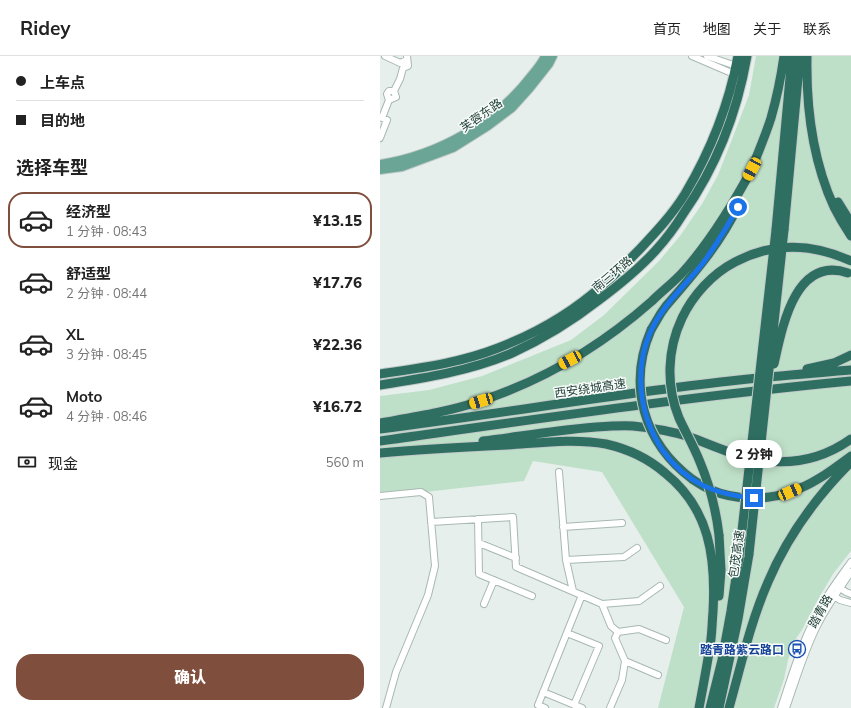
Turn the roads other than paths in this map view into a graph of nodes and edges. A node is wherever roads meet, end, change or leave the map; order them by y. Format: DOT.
graph roads {
  1 [pos="385,56"];
  2 [pos="545,56"];
  3 [pos="553,56"];
  4 [pos="692,56"];
  5 [pos="707,56"];
  6 [pos="738,56"];
  7 [pos="747,56"];
  8 [pos="784,56"];
  9 [pos="792,56"];
  10 [pos="800,56"];
  11 [pos="807,56"];
  12 [pos="407,58"];
  13 [pos="401,66"];
  14 [pos="735,70"];
  15 [pos="381,118"];
  16 [pos="812,128"];
  17 [pos="380,138"];
  18 [pos="380,164"];
  19 [pos="752,169"];
  20 [pos="380,170"];
  21 [pos="851,223"];
  22 [pos="780,230"];
  23 [pos="851,236"];
  24 [pos="851,261"];
  25 [pos="849,274"];
  26 [pos="851,355"];
  27 [pos="851,370"];
  28 [pos="380,374"];
  29 [pos="752,378"];
  30 [pos="851,381"];
  31 [pos="380,385"];
  32 [pos="766,401"];
  33 [pos="380,424"];
  34 [pos="380,429"];
  35 [pos="851,439"];
  36 [pos="380,441"];
  37 [pos="412,450"];
  38 [pos="380,453"];
  39 [pos="851,456"];
  40 [pos="851,462"];
  41 [pos="559,472"];
  42 [pos="380,496"];
  43 [pos="478,519"];
  44 [pos="431,522"];
  45 [pos="622,523"];
  46 [pos="563,527"];
  47 [pos="479,543"];
  48 [pos="636,548"];
  49 [pos="516,558"];
  50 [pos="566,560"];
  51 [pos="851,562"];
  52 [pos="851,572"];
  53 [pos="494,580"];
  54 [pos="660,586"];
  55 [pos="838,587"];
  56 [pos="573,591"];
  57 [pos="851,594"];
  58 [pos="582,595"];
  59 [pos="832,595"];
  60 [pos="532,596"];
  61 [pos="851,603"];
  62 [pos="484,604"];
  63 [pos="602,604"];
  64 [pos="618,632"];
  65 [pos="567,633"];
  66 [pos="666,640"];
  67 [pos="711,644"];
  68 [pos="625,661"];
  69 [pos="658,675"];
  70 [pos="543,692"];
  71 [pos="578,707"];
  72 [pos="386,708"];
  73 [pos="545,708"];
  74 [pos="610,708"];
  75 [pos="699,708"];
  76 [pos="710,708"];
  77 [pos="719,708"];
  78 [pos="728,708"];
  79 [pos="781,708"];
  80 [pos="786,708"];
  1 -- 13 [label="street"];
  2 -- 18 [label="main road, 芙蓉东路"];
  3 -- 20 [label="main road, 芙蓉东路"];
  4 -- 14 [label="street"];
  5 -- 14 [label="street"];
  6 -- 14 [label="highway, 南三环路"];
  7 -- 31 [label="highway, 南三环路"];
  8 -- 19 [label="highway"];
  9 -- 22 [label="highway"];
  10 -- 22 [label="highway"];
  11 -- 16 [label="highway"];
  12 -- 13 [label="street"];
  13 -- 15 [label="street"];
  14 -- 28 [label="highway, 南三环路"];
  15 -- 17 [label="street"];
  16 -- 21 [label="highway"];
  16 -- 23 [label="highway"];
  19 -- 33 [label="highway"];
  19 -- 39 [label="highway, bridge"];
  22 -- 32 [label="highway, bridge"];
  22 -- 76 [label="highway, bridge"];
  24 -- 67 [label="highway, bridge"];
  25 -- 32 [label="highway, bridge"];
  26 -- 29 [label="highway"];
  27 -- 29 [label="highway, 西安绕城高速"];
  29 -- 34 [label="highway, 西安绕城高速"];
  30 -- 36 [label="highway, 西安绕城高速"];
  32 -- 77 [label="highway, 包茂高速, bridge"];
  35 -- 37 [label="highway"];
  37 -- 38 [label="highway"];
  37 -- 67 [label="highway"];
  40 -- 78 [label="highway"];
  41 -- 46 [label="street"];
  42 -- 44 [label="street"];
  43 -- 44 [label="street"];
  43 -- 47 [label="street"];
  43 -- 49 [label="street"];
  44 -- 72 [label="street"];
  45 -- 46 [label="street"];
  46 -- 50 [label="street"];
  47 -- 49 [label="street"];
  47 -- 53 [label="street"];
  48 -- 50 [label="street"];
  49 -- 56 [label="street"];
  50 -- 56 [label="street"];
  51 -- 55 [label="street, 踏青路"];
  52 -- 55 [label="street, 踏青路"];
  53 -- 60 [label="street"];
  53 -- 62 [label="street"];
  54 -- 63 [label="street"];
  55 -- 57 [label="street"];
  55 -- 59 [label="street, 踏青路"];
  56 -- 58 [label="street"];
  58 -- 63 [label="street"];
  58 -- 65 [label="street"];
  59 -- 61 [label="street"];
  59 -- 79 [label="street, 踏青路"];
  59 -- 80 [label="street, 踏青路"];
  63 -- 64 [label="street"];
  64 -- 66 [label="street"];
  64 -- 68 [label="street"];
  65 -- 70 [label="street"];
  65 -- 71 [label="street"];
  67 -- 75 [label="highway"];
  68 -- 69 [label="street"];
  68 -- 74 [label="street"];
  70 -- 71 [label="street"];
  70 -- 73 [label="street"];
}
